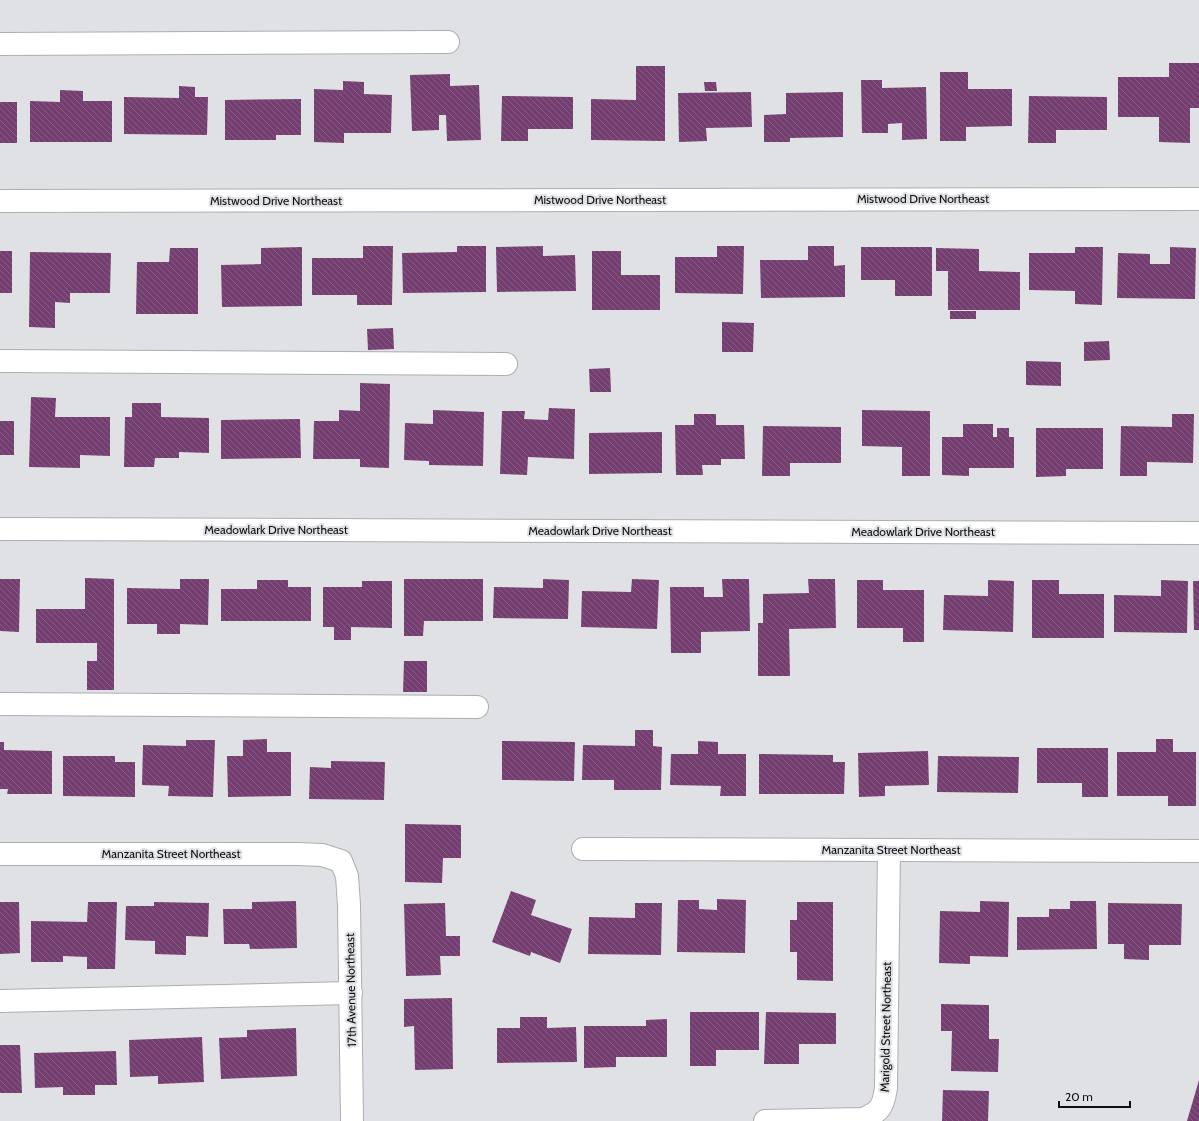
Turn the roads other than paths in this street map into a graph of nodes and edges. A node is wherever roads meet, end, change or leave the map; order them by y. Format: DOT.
graph roads {
  1 [pos="448,42"];
  2 [pos="0,44"];
  3 [pos="1199,199"];
  4 [pos="0,201"];
  5 [pos="0,361"];
  6 [pos="506,364"];
  7 [pos="0,529"];
  8 [pos="1199,534"];
  9 [pos="0,704"];
  10 [pos="477,707"];
  11 [pos="583,849"];
  12 [pos="889,850"];
  13 [pos="1199,851"];
  14 [pos="0,854"];
  15 [pos="341,861"];
  16 [pos="351,993"];
  17 [pos="0,1001"];
  18 [pos="352,1121"];
  19 [pos="766,1121"];
  1 -- 2 [label="street"];
  3 -- 4 [label="street, Mistwood Drive Northeast"];
  5 -- 6 [label="street"];
  7 -- 8 [label="street, Meadowlark Drive Northeast"];
  9 -- 10 [label="street"];
  11 -- 12 [label="street, Manzanita Street Northeast"];
  12 -- 13 [label="street, Manzanita Street Northeast"];
  12 -- 19 [label="street, Marigold Street Northeast"];
  14 -- 15 [label="street, Manzanita Street Northeast"];
  15 -- 16 [label="street, 17th Avenue Northeast"];
  16 -- 17 [label="street"];
  16 -- 18 [label="street, 17th Avenue Northeast"];
}
